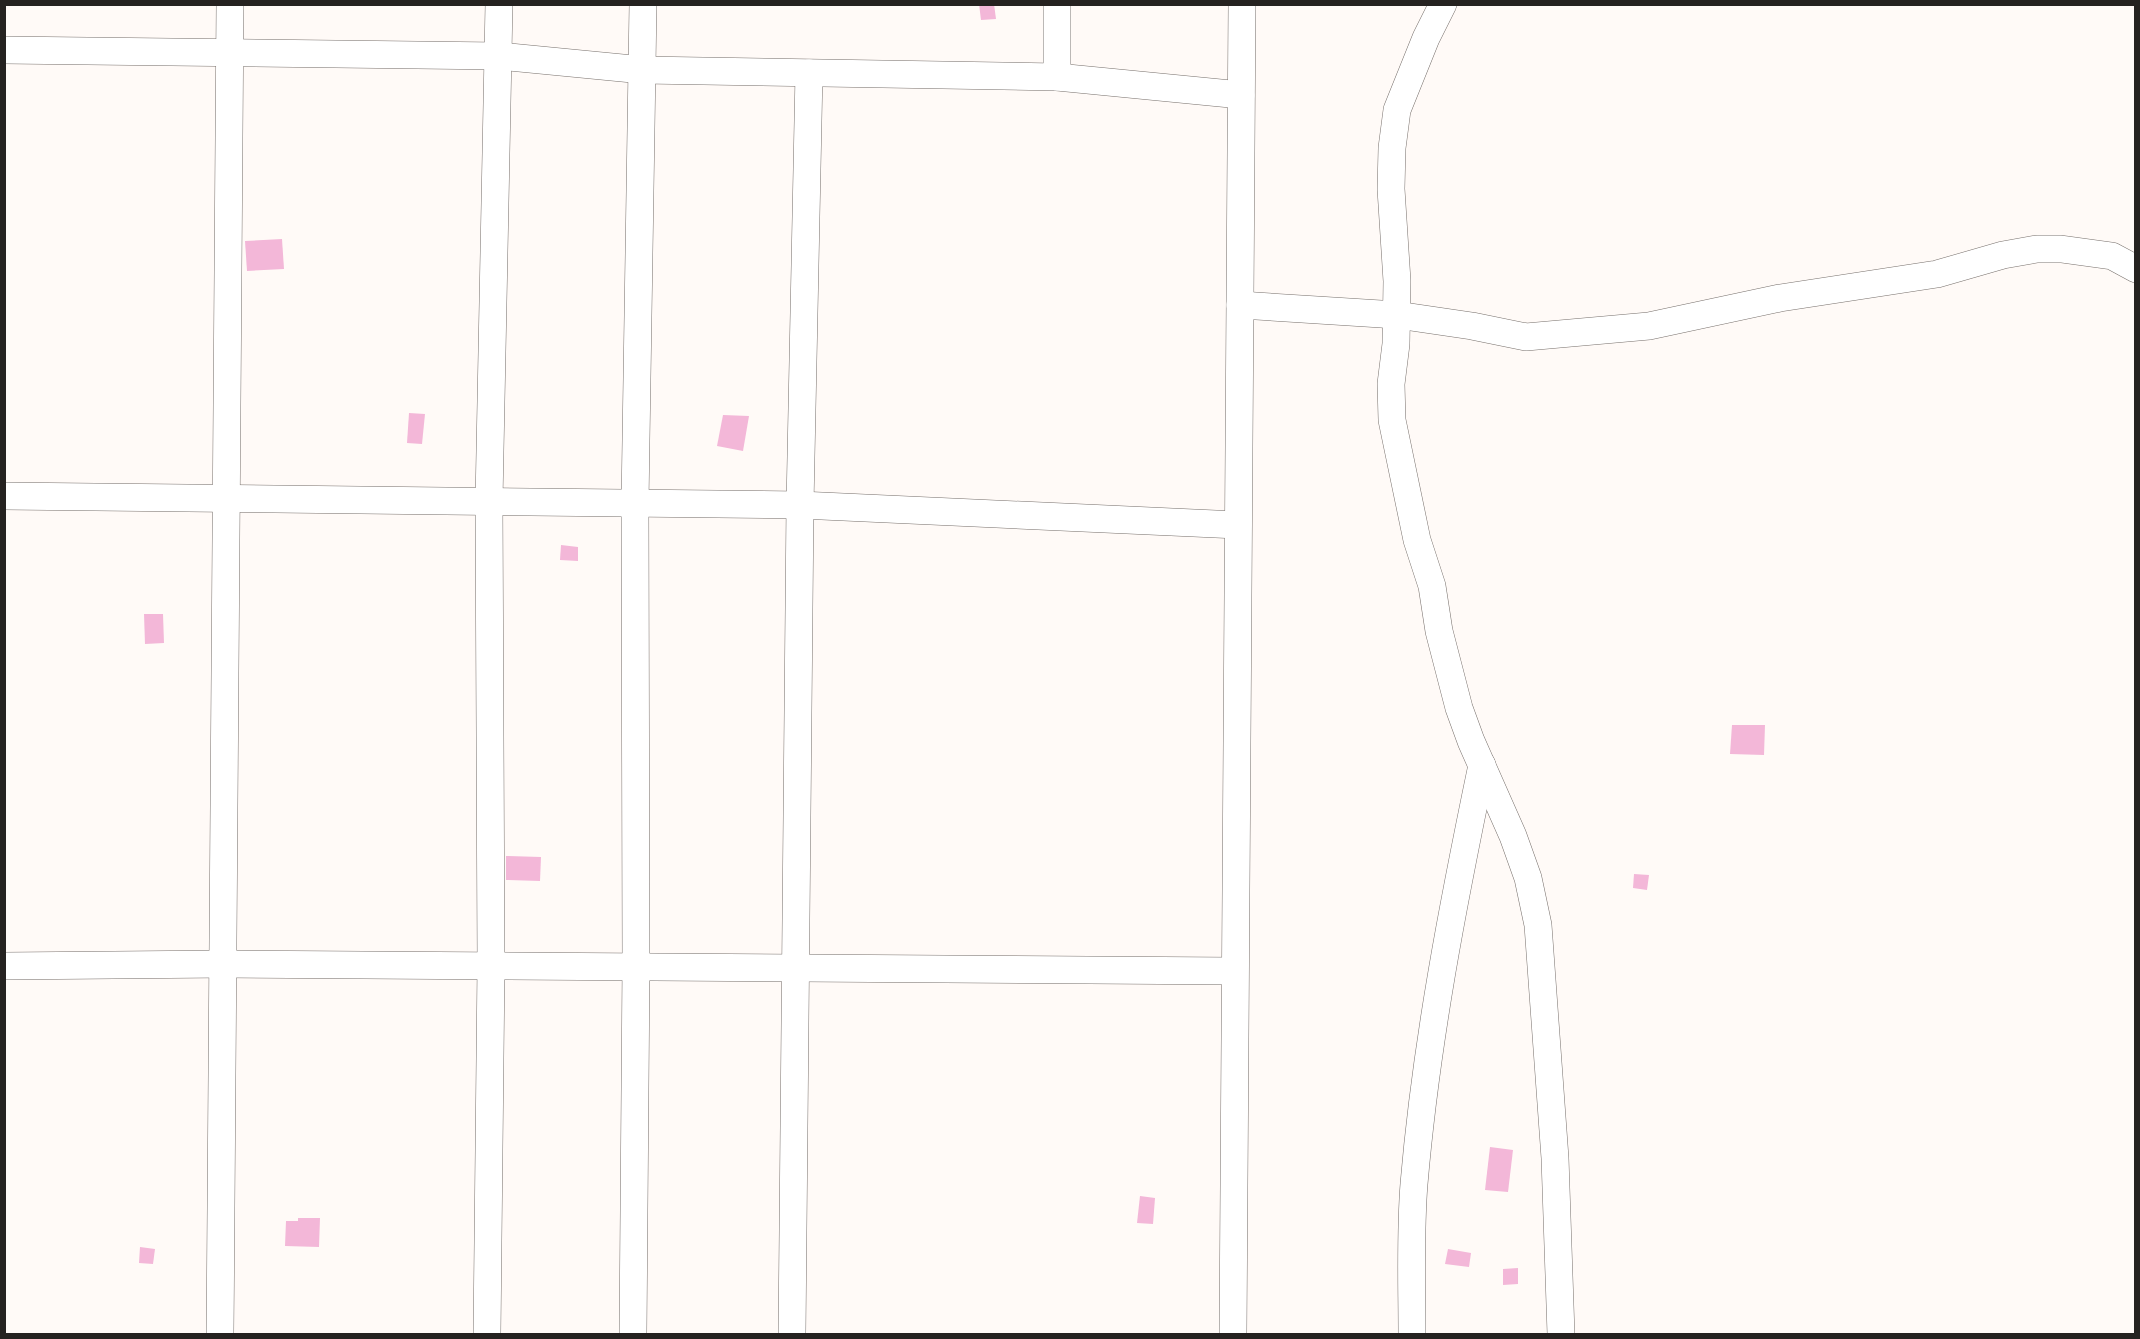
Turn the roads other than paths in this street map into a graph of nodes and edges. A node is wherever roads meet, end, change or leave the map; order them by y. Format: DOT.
graph roads {
  1 [pos="230,4"];
  2 [pos="499,4"];
  3 [pos="644,4"];
  4 [pos="1057,4"];
  5 [pos="1242,4"];
  6 [pos="1443,4"];
  7 [pos="4,50"];
  8 [pos="229,52"];
  9 [pos="499,56"];
  10 [pos="643,70"];
  11 [pos="808,73"];
  12 [pos="1057,77"];
  13 [pos="1241,95"];
  14 [pos="2136,269"];
  15 [pos="1240,305"];
  16 [pos="1397,315"];
  17 [pos="4,496"];
  18 [pos="224,498"];
  19 [pos="489,501"];
  20 [pos="635,503"];
  21 [pos="800,505"];
  22 [pos="1238,525"];
  23 [pos="1482,765"];
  24 [pos="224,964"];
  25 [pos="4,966"];
  26 [pos="491,966"];
  27 [pos="636,966"];
  28 [pos="797,968"];
  29 [pos="1234,971"];
  30 [pos="220,1335"];
  31 [pos="487,1335"];
  32 [pos="633,1335"];
  33 [pos="792,1335"];
  34 [pos="1233,1335"];
  35 [pos="1412,1335"];
  36 [pos="1561,1335"];
  1 -- 8 [label="street"];
  2 -- 9 [label="street"];
  3 -- 10 [label="street"];
  4 -- 12 [label="street"];
  5 -- 13 [label="street"];
  6 -- 16 [label="street"];
  7 -- 8 [label="street"];
  8 -- 9 [label="street"];
  8 -- 18 [label="street"];
  9 -- 10 [label="street"];
  9 -- 19 [label="street"];
  10 -- 11 [label="street"];
  10 -- 20 [label="street"];
  11 -- 12 [label="street"];
  11 -- 21 [label="street"];
  12 -- 13 [label="street"];
  13 -- 15 [label="street"];
  14 -- 16 [label="street"];
  15 -- 16 [label="street"];
  15 -- 22 [label="street"];
  16 -- 23 [label="street"];
  17 -- 18 [label="street"];
  18 -- 19 [label="street"];
  18 -- 24 [label="street"];
  19 -- 20 [label="street"];
  19 -- 26 [label="street"];
  20 -- 21 [label="street"];
  20 -- 27 [label="street"];
  21 -- 22 [label="street"];
  21 -- 28 [label="street"];
  22 -- 29 [label="street"];
  23 -- 35 [label="street"];
  23 -- 36 [label="street"];
  24 -- 25 [label="street"];
  24 -- 26 [label="street"];
  24 -- 30 [label="street"];
  26 -- 27 [label="street"];
  26 -- 31 [label="street"];
  27 -- 28 [label="street"];
  27 -- 32 [label="street"];
  28 -- 29 [label="street"];
  28 -- 33 [label="street"];
  29 -- 34 [label="street"];
}
